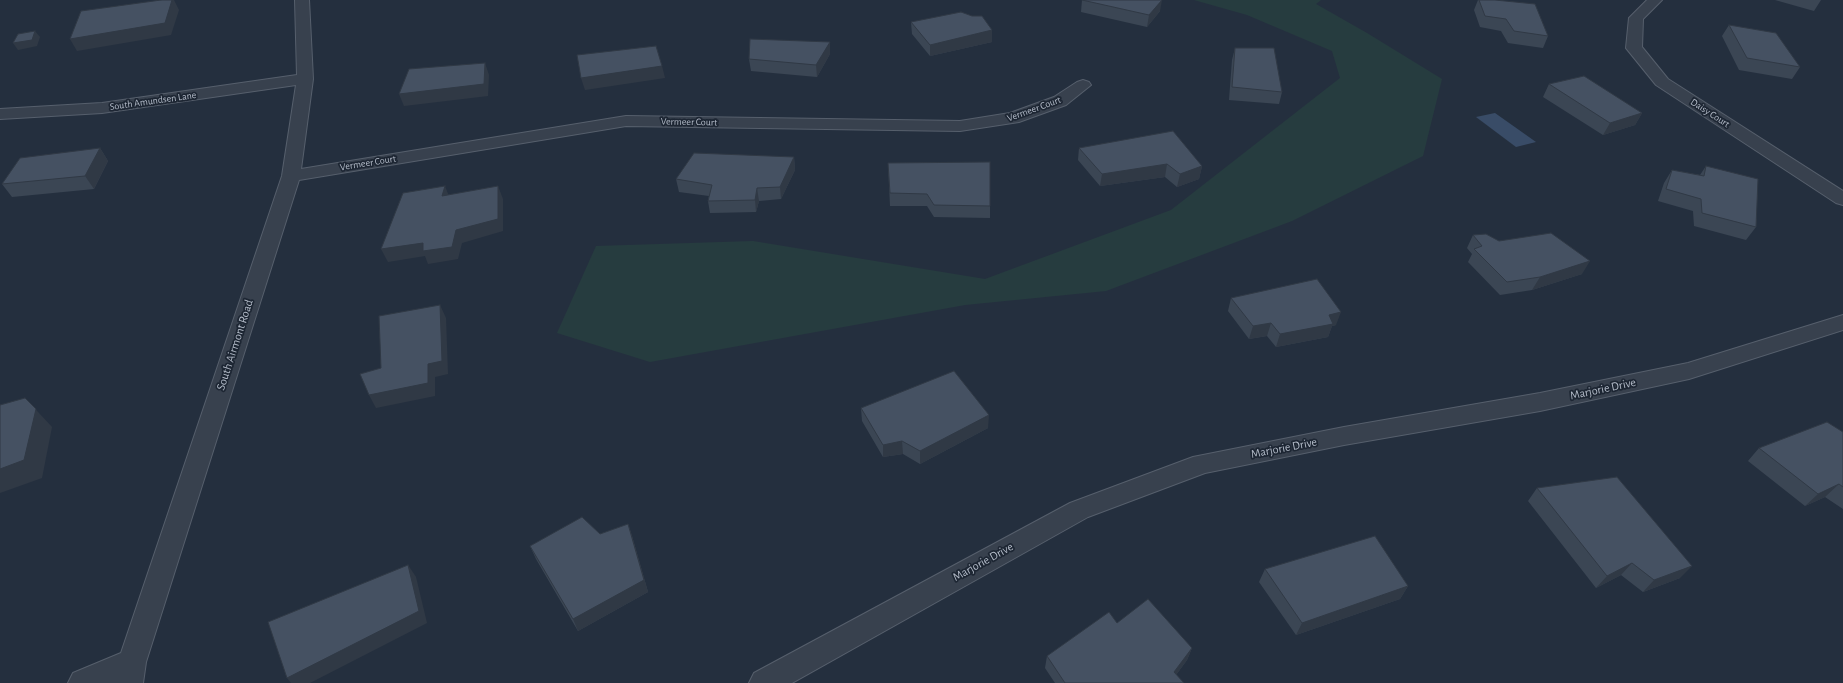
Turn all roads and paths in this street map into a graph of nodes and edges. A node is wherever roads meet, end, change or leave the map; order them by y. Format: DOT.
graph roads {
  1 [pos="302,0"];
  2 [pos="1655,0"];
  3 [pos="306,79"];
  4 [pos="1083,85"];
  5 [pos="0,114"];
  6 [pos="290,176"];
  7 [pos="1843,199"];
  8 [pos="1843,322"];
  9 [pos="130,673"];
  10 [pos="83,683"];
  11 [pos="764,683"];
  1 -- 3 [label="street, South Airmont Road"];
  2 -- 7 [label="street, Daisy Court"];
  3 -- 5 [label="street, South Amundsen Lane"];
  3 -- 6 [label="street, South Airmont Road"];
  4 -- 6 [label="street, Vermeer Court"];
  6 -- 9 [label="street, South Airmont Road"];
  8 -- 11 [label="street, Marjorie Drive"];
  9 -- 10 [label="street"];
}
